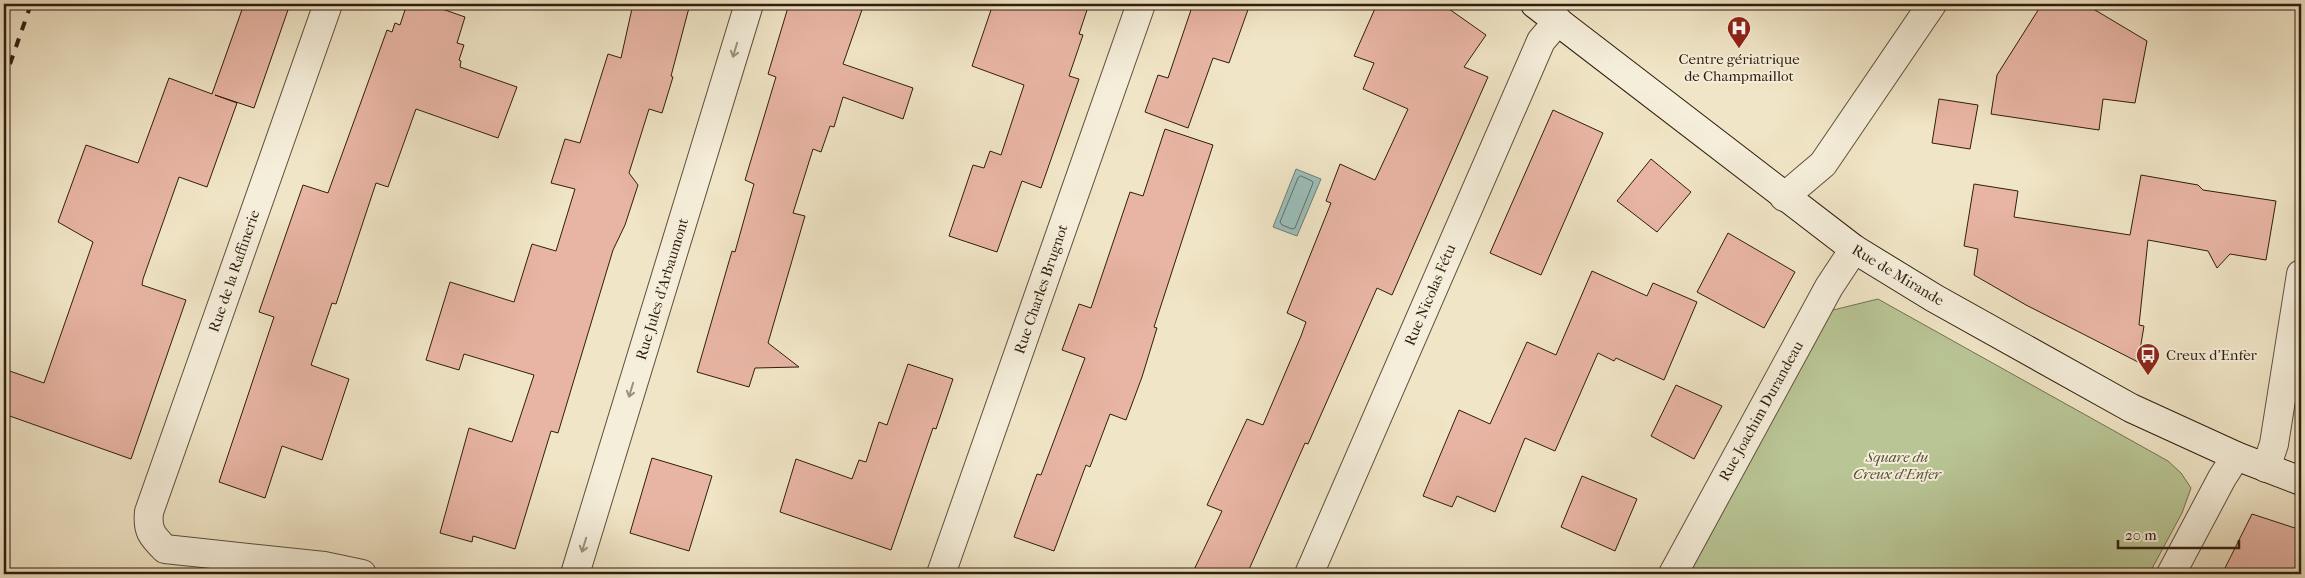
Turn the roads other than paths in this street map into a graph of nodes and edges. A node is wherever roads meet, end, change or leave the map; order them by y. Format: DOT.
graph roads {
  1 [pos="328,4"];
  2 [pos="749,4"];
  3 [pos="1141,4"];
  4 [pos="1535,4"];
  5 [pos="1932,4"];
  6 [pos="1558,21"];
  7 [pos="1784,197"];
  8 [pos="1854,250"];
  9 [pos="2301,274"];
  10 [pos="2236,456"];
  11 [pos="2266,468"];
  12 [pos="2301,481"];
  13 [pos="362,574"];
  14 [pos="575,574"];
  15 [pos="941,574"];
  16 [pos="1309,574"];
  17 [pos="1673,574"];
  18 [pos="2171,574"];
  1 -- 13 [label="street, Rue de la Raffinerie"];
  2 -- 14 [label="street, Rue Jules d'Arbaumont, one-way"];
  3 -- 15 [label="street, Rue Charles Brugnot"];
  4 -- 6 [label="street, Rue de Mirande"];
  5 -- 7 [label="street"];
  6 -- 7 [label="street, Rue de Mirande"];
  6 -- 16 [label="street, Rue Nicolas Fétu"];
  7 -- 8 [label="street, Rue de Mirande"];
  8 -- 10 [label="street, Rue de Mirande"];
  8 -- 17 [label="street, Rue Joachim Durandeau"];
  9 -- 11 [label="street"];
  10 -- 11 [label="street, Rue de Mirande"];
  10 -- 18 [label="street"];
  11 -- 12 [label="street, Rue de Mirande"];
}
